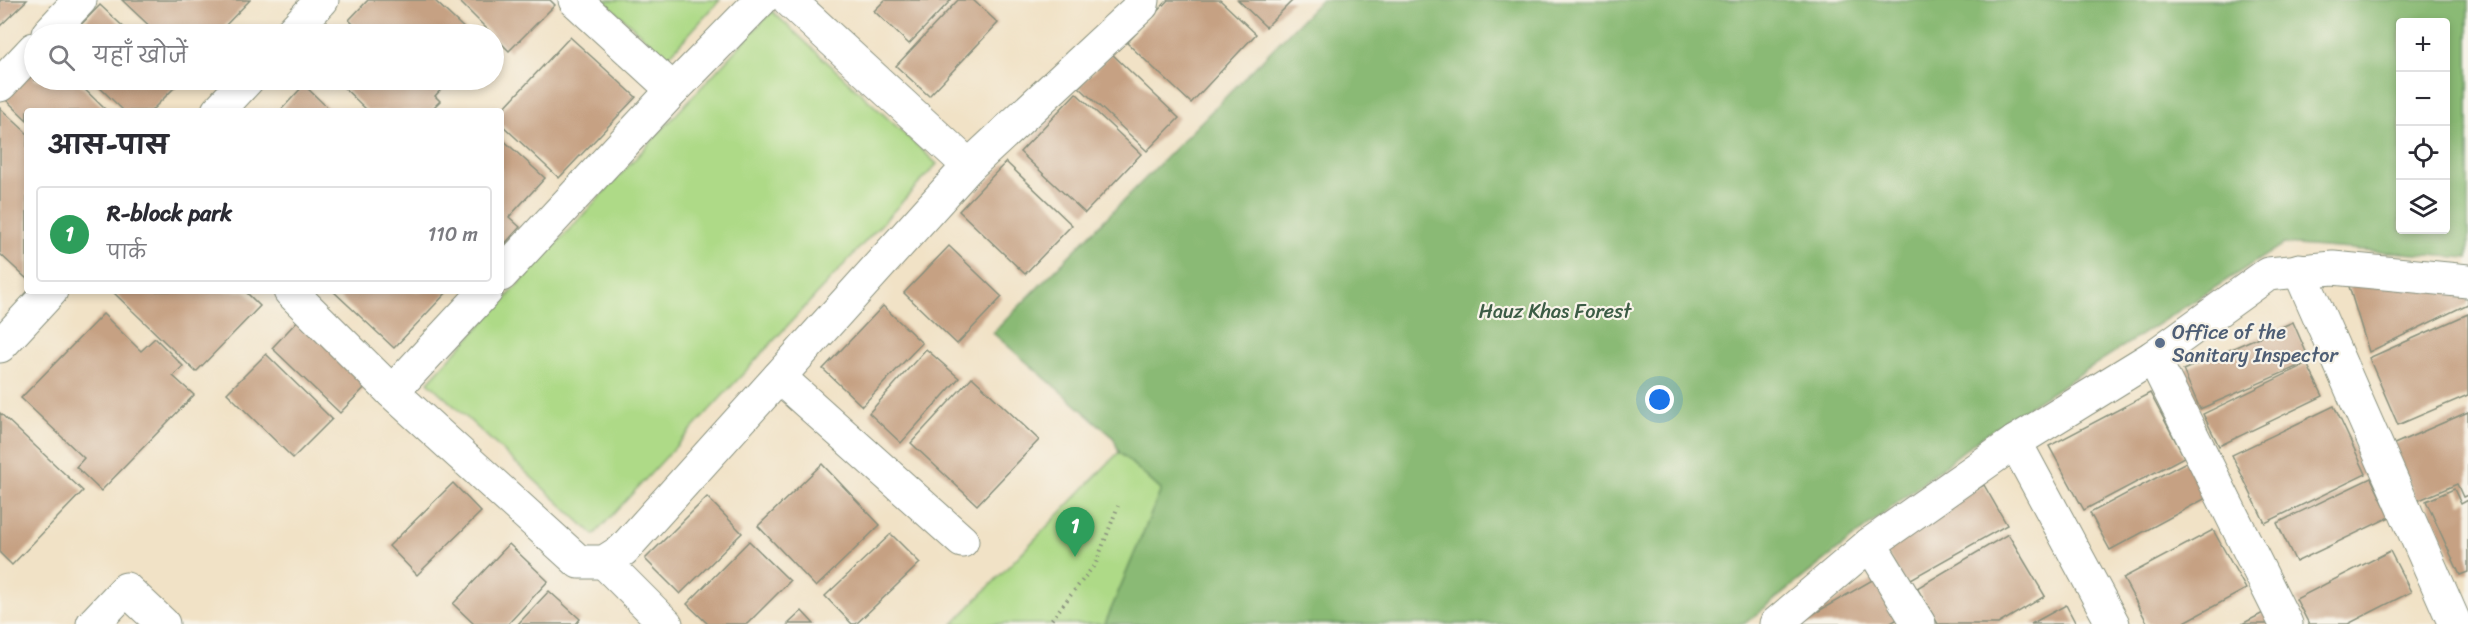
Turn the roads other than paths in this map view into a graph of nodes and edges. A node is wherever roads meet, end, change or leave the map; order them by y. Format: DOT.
graph roads {
  1 [pos="322,0"];
  2 [pos="575,0"];
  3 [pos="761,0"];
  4 [pos="789,0"];
  5 [pos="1143,0"];
  6 [pos="76,1"];
  7 [pos="56,24"];
  8 [pos="299,24"];
  9 [pos="24,60"];
  10 [pos="0,85"];
  11 [pos="238,90"];
  12 [pos="673,90"];
  13 [pos="221,108"];
  14 [pos="969,166"];
  15 [pos="2299,270"];
  16 [pos="504,272"];
  17 [pos="2468,281"];
  18 [pos="48,294"];
  19 [pos="293,294"];
  20 [pos="483,294"];
  21 [pos="1,344"];
  22 [pos="2153,357"];
  23 [pos="779,377"];
  24 [pos="393,392"];
  25 [pos="2015,442"];
  26 [pos="962,541"];
  27 [pos="1870,544"];
  28 [pos="604,562"];
  29 [pos="93,624"];
  30 [pos="163,624"];
  31 [pos="666,624"];
  32 [pos="1776,624"];
  33 [pos="1919,624"];
  34 [pos="2113,624"];
  35 [pos="2286,624"];
  36 [pos="2455,624"];
  1 -- 8 [label="street"];
  2 -- 12 [label="street"];
  3 -- 12 [label="street"];
  4 -- 14 [label="street"];
  5 -- 14 [label="street"];
  6 -- 7 [label="street"];
  9 -- 10 [label="street"];
  11 -- 13 [label="street"];
  12 -- 16 [label="street"];
  14 -- 23 [label="street"];
  15 -- 17 [label="street"];
  15 -- 22 [label="street"];
  15 -- 36 [label="street"];
  18 -- 21 [label="street"];
  19 -- 24 [label="street"];
  20 -- 24 [label="street"];
  22 -- 25 [label="street"];
  22 -- 35 [label="street"];
  23 -- 26 [label="street"];
  23 -- 28 [label="street"];
  24 -- 28 [label="street"];
  25 -- 27 [label="street"];
  25 -- 34 [label="street"];
  27 -- 32 [label="street"];
  27 -- 33 [label="street"];
  28 -- 31 [label="street"];
  29 -- 30 [label="street"];
}
